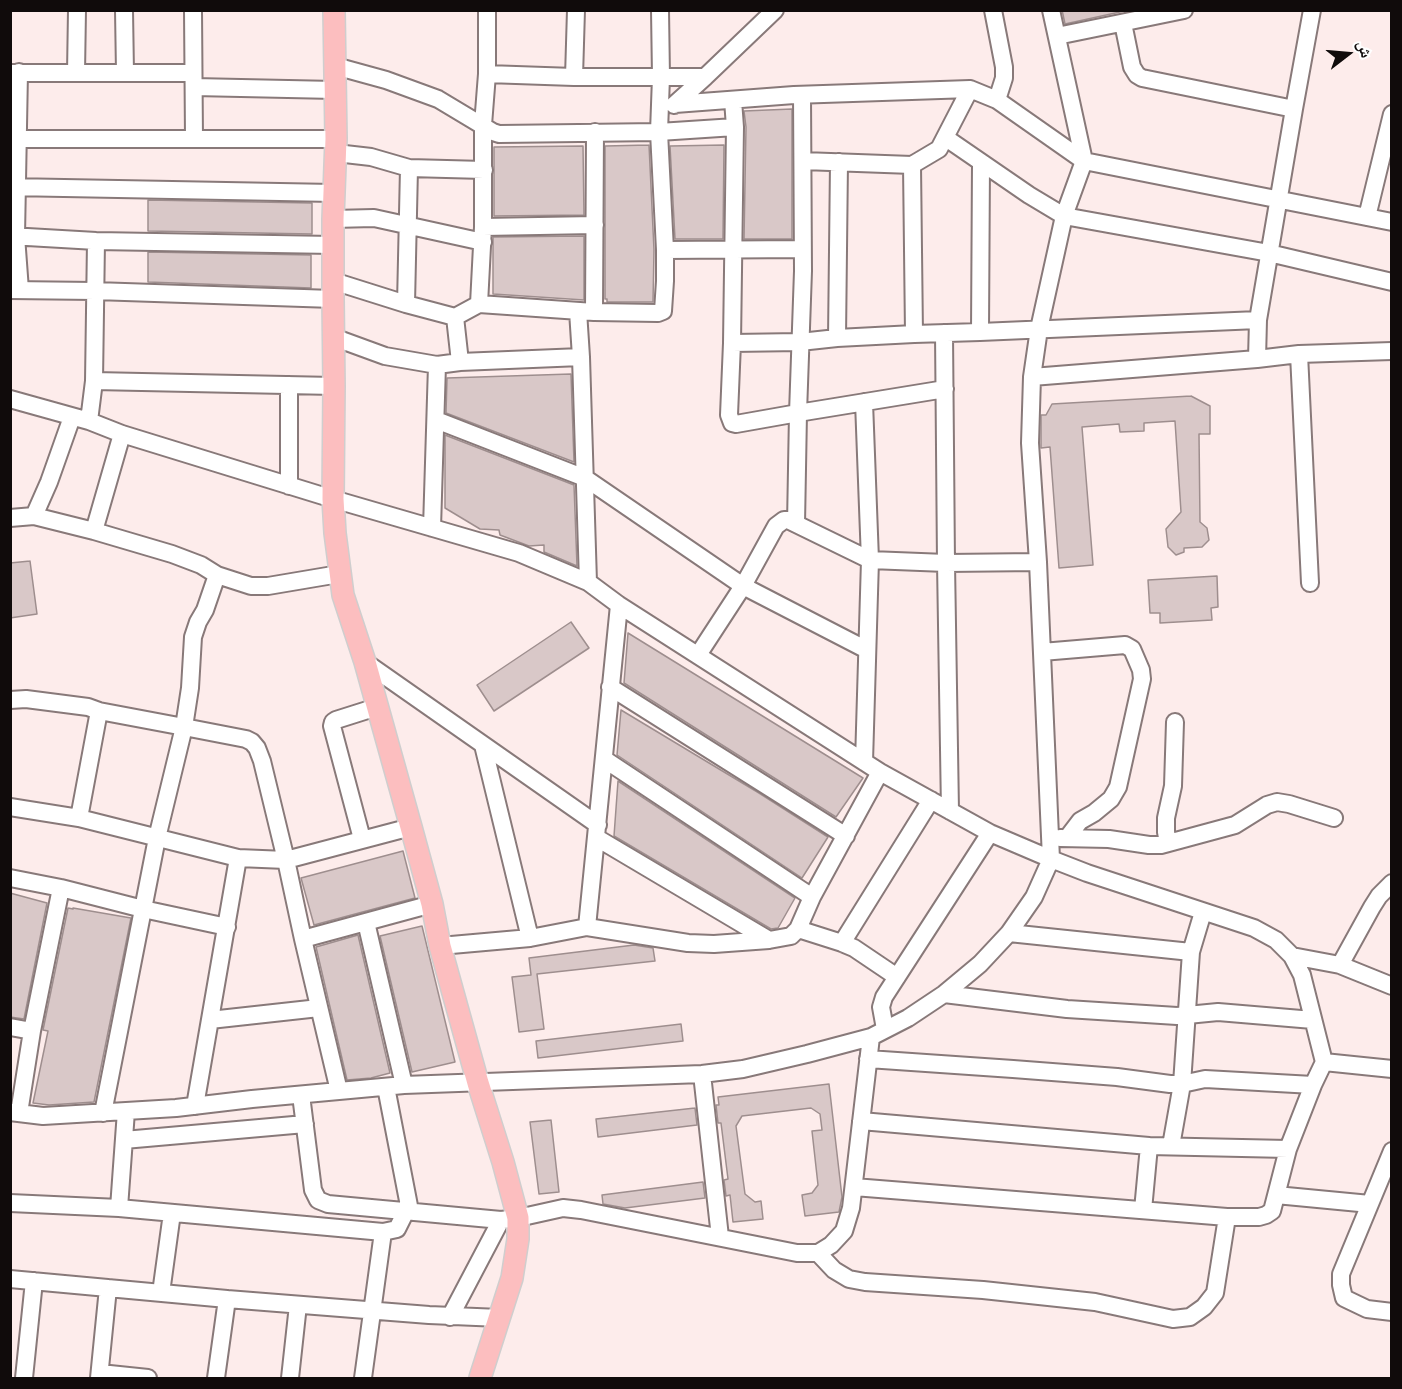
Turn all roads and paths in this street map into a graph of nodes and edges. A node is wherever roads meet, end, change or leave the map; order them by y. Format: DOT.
graph roads {
  1 [pos="77,10"];
  2 [pos="124,10"];
  3 [pos="193,10"];
  4 [pos="334,10"];
  5 [pos="487,10"];
  6 [pos="576,10"];
  7 [pos="660,10"];
  8 [pos="775,10"];
  9 [pos="993,10"];
  10 [pos="1051,10"];
  11 [pos="1184,10"];
  12 [pos="1312,10"];
  13 [pos="1123,23"];
  14 [pos="1057,36"];
  15 [pos="335,66"];
  16 [pos="15,73"];
  17 [pos="76,73"];
  18 [pos="125,73"];
  19 [pos="487,74"];
  20 [pos="574,77"];
  21 [pos="661,77"];
  22 [pos="705,77"];
  23 [pos="193,80"];
  24 [pos="970,89"];
  25 [pos="335,90"];
  26 [pos="802,95"];
  27 [pos="733,100"];
  28 [pos="997,100"];
  29 [pos="675,104"];
  30 [pos="1294,109"];
  31 [pos="1392,114"];
  32 [pos="659,124"];
  33 [pos="483,125"];
  34 [pos="735,127"];
  35 [pos="594,132"];
  36 [pos="946,138"];
  37 [pos="14,139"];
  38 [pos="194,139"];
  39 [pos="336,146"];
  40 [pos="1084,160"];
  41 [pos="803,161"];
  42 [pos="839,162"];
  43 [pos="981,163"];
  44 [pos="912,165"];
  45 [pos="409,168"];
  46 [pos="484,170"];
  47 [pos="14,187"];
  48 [pos="334,193"];
  49 [pos="1278,198"];
  50 [pos="1064,216"];
  51 [pos="1367,217"];
  52 [pos="333,219"];
  53 [pos="1392,222"];
  54 [pos="408,225"];
  55 [pos="595,225"];
  56 [pos="483,235"];
  57 [pos="13,236"];
  58 [pos="96,241"];
  59 [pos="333,245"];
  60 [pos="733,249"];
  61 [pos="802,249"];
  62 [pos="665,250"];
  63 [pos="1269,253"];
  64 [pos="1392,282"];
  65 [pos="15,290"];
  66 [pos="333,290"];
  67 [pos="95,291"];
  68 [pos="406,304"];
  69 [pos="479,304"];
  70 [pos="586,312"];
  71 [pos="455,317"];
  72 [pos="1258,320"];
  73 [pos="1039,329"];
  74 [pos="981,332"];
  75 [pos="944,333"];
  76 [pos="914,334"];
  77 [pos="333,337"];
  78 [pos="837,338"];
  79 [pos="800,342"];
  80 [pos="732,343"];
  81 [pos="1392,351"];
  82 [pos="1299,354"];
  83 [pos="581,357"];
  84 [pos="1257,359"];
  85 [pos="460,362"];
  86 [pos="437,365"];
  87 [pos="1032,377"];
  88 [pos="94,381"];
  89 [pos="289,385"];
  90 [pos="334,386"];
  91 [pos="945,389"];
  92 [pos="10,399"];
  93 [pos="864,402"];
  94 [pos="798,413"];
  95 [pos="72,417"];
  96 [pos="436,420"];
  97 [pos="89,421"];
  98 [pos="122,434"];
  99 [pos="585,478"];
  100 [pos="290,486"];
  101 [pos="333,499"];
  102 [pos="34,516"];
  103 [pos="10,518"];
  104 [pos="796,524"];
  105 [pos="432,528"];
  106 [pos="94,531"];
  107 [pos="870,560"];
  108 [pos="1038,562"];
  109 [pos="946,563"];
  110 [pos="339,574"];
  111 [pos="217,575"];
  112 [pos="588,582"];
  113 [pos="1310,583"];
  114 [pos="743,586"];
  115 [pos="619,605"];
  116 [pos="867,650"];
  117 [pos="1042,651"];
  118 [pos="698,656"];
  119 [pos="365,662"];
  120 [pos="610,687"];
  121 [pos="10,700"];
  122 [pos="377,707"];
  123 [pos="99,711"];
  124 [pos="1175,722"];
  125 [pos="184,727"];
  126 [pos="483,745"];
  127 [pos="604,759"];
  128 [pos="864,762"];
  129 [pos="880,772"];
  130 [pos="931,800"];
  131 [pos="10,807"];
  132 [pos="950,811"];
  133 [pos="80,818"];
  134 [pos="1334,818"];
  135 [pos="411,827"];
  136 [pos="597,832"];
  137 [pos="990,833"];
  138 [pos="846,836"];
  139 [pos="1050,837"];
  140 [pos="157,838"];
  141 [pos="1067,838"];
  142 [pos="362,839"];
  143 [pos="1168,843"];
  144 [pos="238,858"];
  145 [pos="1051,859"];
  146 [pos="286,860"];
  147 [pos="10,878"];
  148 [pos="1392,883"];
  149 [pos="61,888"];
  150 [pos="812,897"];
  151 [pos="432,904"];
  152 [pos="143,909"];
  153 [pos="1203,912"];
  154 [pos="366,922"];
  155 [pos="227,927"];
  156 [pos="587,927"];
  157 [pos="798,929"];
  158 [pos="1009,933"];
  159 [pos="530,938"];
  160 [pos="303,939"];
  161 [pos="769,940"];
  162 [pos="842,943"];
  163 [pos="440,946"];
  164 [pos="1191,952"];
  165 [pos="1292,956"];
  166 [pos="1340,965"];
  167 [pos="897,977"];
  168 [pos="1392,986"];
  169 [pos="944,994"];
  170 [pos="319,1008"];
  171 [pos="1188,1016"];
  172 [pos="210,1020"];
  173 [pos="1313,1020"];
  174 [pos="10,1027"];
  175 [pos="32,1031"];
  176 [pos="878,1033"];
  177 [pos="868,1059"];
  178 [pos="1324,1062"];
  179 [pos="1392,1069"];
  180 [pos="702,1074"];
  181 [pos="478,1083"];
  182 [pos="1182,1084"];
  183 [pos="404,1085"];
  184 [pos="1313,1085"];
  185 [pos="387,1087"];
  186 [pos="339,1091"];
  187 [pos="301,1095"];
  188 [pos="195,1106"];
  189 [pos="126,1111"];
  190 [pos="15,1112"];
  191 [pos="103,1113"];
  192 [pos="861,1121"];
  193 [pos="305,1124"];
  194 [pos="124,1140"];
  195 [pos="1149,1146"];
  196 [pos="1171,1146"];
  197 [pos="1288,1149"];
  198 [pos="1392,1151"];
  199 [pos="854,1187"];
  200 [pos="1276,1194"];
  201 [pos="10,1203"];
  202 [pos="1370,1204"];
  203 [pos="119,1208"];
  204 [pos="1143,1210"];
  205 [pos="408,1211"];
  206 [pos="172,1213"];
  207 [pos="1227,1217"];
  208 [pos="509,1219"];
  209 [pos="383,1232"];
  210 [pos="720,1237"];
  211 [pos="818,1253"];
  212 [pos="10,1279"];
  213 [pos="34,1281"];
  214 [pos="108,1288"];
  215 [pos="161,1293"];
  216 [pos="227,1299"];
  217 [pos="298,1305"];
  218 [pos="371,1311"];
  219 [pos="1392,1312"];
  220 [pos="450,1317"];
  221 [pos="500,1318"];
  222 [pos="100,1376"];
  223 [pos="24,1378"];
  224 [pos="148,1378"];
  225 [pos="216,1378"];
  226 [pos="290,1378"];
  227 [pos="363,1378"];
  228 [pos="480,1378"];
  1 -- 17 [label="street"];
  2 -- 18 [label="street"];
  3 -- 23 [label="street"];
  4 -- 15 [label="main road"];
  5 -- 19 [label="street"];
  6 -- 20 [label="street"];
  7 -- 21 [label="street"];
  8 -- 22 [label="street"];
  9 -- 28 [label="street"];
  10 -- 14 [label="street"];
  11 -- 13 [label="street"];
  12 -- 30 [label="street"];
  13 -- 14 [label="street"];
  13 -- 30 [label="street"];
  14 -- 40 [label="street"];
  15 -- 25 [label="main road"];
  15 -- 33 [label="street"];
  16 -- 17 [label="street"];
  16 -- 37 [label="street"];
  17 -- 18 [label="street"];
  18 -- 23 [label="street"];
  19 -- 20 [label="street"];
  19 -- 33 [label="street"];
  20 -- 21 [label="street"];
  21 -- 22 [label="street"];
  21 -- 32 [label="street"];
  22 -- 29 [label="street"];
  23 -- 25 [label="street"];
  23 -- 38 [label="street"];
  24 -- 26 [label="street"];
  24 -- 28 [label="street"];
  24 -- 36 [label="street"];
  25 -- 39 [label="main road"];
  26 -- 27 [label="street"];
  26 -- 41 [label="street"];
  27 -- 29 [label="street"];
  27 -- 34 [label="street"];
  28 -- 40 [label="street"];
  29 -- 32 [label="street"];
  30 -- 49 [label="street"];
  31 -- 51 [label="street"];
  32 -- 34 [label="street"];
  32 -- 35 [label="street"];
  32 -- 62 [label="street"];
  33 -- 35 [label="street"];
  33 -- 46 [label="street"];
  34 -- 60 [label="street"];
  35 -- 55 [label="street"];
  36 -- 43 [label="street"];
  36 -- 44 [label="street"];
  37 -- 38 [label="street"];
  37 -- 47 [label="street"];
  38 -- 39 [label="street"];
  39 -- 45 [label="street"];
  39 -- 48 [label="main road"];
  40 -- 49 [label="street"];
  40 -- 50 [label="street"];
  41 -- 42 [label="street"];
  41 -- 61 [label="street"];
  42 -- 44 [label="street"];
  42 -- 78 [label="street"];
  43 -- 50 [label="street"];
  43 -- 74 [label="street"];
  44 -- 76 [label="street"];
  45 -- 46 [label="street"];
  45 -- 54 [label="street"];
  46 -- 56 [label="street"];
  47 -- 48 [label="street"];
  47 -- 57 [label="street"];
  48 -- 52 [label="main road"];
  49 -- 51 [label="street"];
  49 -- 63 [label="street"];
  50 -- 63 [label="street"];
  50 -- 73 [label="street"];
  51 -- 53 [label="street"];
  52 -- 54 [label="street"];
  52 -- 59 [label="main road"];
  54 -- 56 [label="street"];
  54 -- 68 [label="street"];
  55 -- 56 [label="street"];
  55 -- 70 [label="street"];
  56 -- 69 [label="street"];
  57 -- 58 [label="street"];
  57 -- 65 [label="street"];
  58 -- 59 [label="street"];
  58 -- 67 [label="street"];
  59 -- 66 [label="main road"];
  60 -- 61 [label="street"];
  60 -- 62 [label="street"];
  60 -- 80 [label="street"];
  61 -- 79 [label="street"];
  62 -- 70 [label="street"];
  63 -- 64 [label="street"];
  63 -- 72 [label="street"];
  65 -- 67 [label="street"];
  66 -- 67 [label="street"];
  66 -- 68 [label="street"];
  66 -- 77 [label="main road"];
  67 -- 88 [label="street"];
  68 -- 71 [label="street"];
  69 -- 70 [label="street"];
  69 -- 71 [label="street"];
  70 -- 83 [label="street"];
  71 -- 85 [label="street"];
  72 -- 73 [label="street"];
  72 -- 84 [label="street"];
  73 -- 74 [label="street"];
  73 -- 87 [label="street"];
  74 -- 75 [label="street"];
  75 -- 76 [label="street"];
  75 -- 91 [label="street"];
  76 -- 78 [label="street"];
  77 -- 86 [label="street"];
  77 -- 90 [label="main road"];
  78 -- 79 [label="street"];
  79 -- 80 [label="street"];
  79 -- 94 [label="street"];
  80 -- 94 [label="street"];
  81 -- 82 [label="street"];
  82 -- 84 [label="street"];
  82 -- 113 [label="street"];
  83 -- 85 [label="street"];
  83 -- 99 [label="street"];
  84 -- 87 [label="street"];
  85 -- 86 [label="street"];
  86 -- 96 [label="street"];
  87 -- 108 [label="street"];
  88 -- 89 [label="street"];
  88 -- 97 [label="street"];
  89 -- 90 [label="street"];
  89 -- 100 [label="street"];
  90 -- 101 [label="main road"];
  91 -- 93 [label="street"];
  91 -- 109 [label="street"];
  92 -- 95 [label="street"];
  93 -- 94 [label="street"];
  93 -- 107 [label="street"];
  94 -- 104 [label="street"];
  95 -- 97 [label="street"];
  95 -- 102 [label="street"];
  96 -- 99 [label="street"];
  96 -- 105 [label="street"];
  97 -- 98 [label="street"];
  98 -- 100 [label="street"];
  98 -- 106 [label="street"];
  99 -- 112 [label="street"];
  99 -- 114 [label="street"];
  100 -- 101 [label="street"];
  101 -- 105 [label="street"];
  101 -- 110 [label="main road"];
  102 -- 103 [label="street"];
  102 -- 106 [label="street"];
  104 -- 107 [label="street"];
  104 -- 114 [label="street"];
  105 -- 112 [label="street"];
  106 -- 111 [label="street"];
  107 -- 109 [label="street"];
  107 -- 116 [label="street"];
  108 -- 109 [label="street"];
  108 -- 117 [label="street"];
  109 -- 132 [label="street"];
  110 -- 111 [label="street"];
  110 -- 119 [label="main road"];
  111 -- 125 [label="street"];
  112 -- 115 [label="street"];
  114 -- 116 [label="street"];
  114 -- 118 [label="street"];
  115 -- 118 [label="street"];
  115 -- 120 [label="street"];
  116 -- 128 [label="street"];
  117 -- 139 [label="street"];
  117 -- 141 [label="street"];
  118 -- 128 [label="street"];
  119 -- 122 [label="main road"];
  119 -- 126 [label="street"];
  120 -- 127 [label="street"];
  120 -- 138 [label="street"];
  121 -- 123 [label="street"];
  122 -- 135 [label="main road"];
  122 -- 142 [label="street"];
  123 -- 125 [label="street"];
  123 -- 133 [label="street"];
  124 -- 143 [label="street"];
  125 -- 140 [label="street"];
  125 -- 146 [label="street"];
  126 -- 136 [label="street"];
  126 -- 159 [label="street"];
  127 -- 136 [label="street"];
  127 -- 150 [label="street"];
  128 -- 129 [label="street"];
  129 -- 130 [label="street"];
  129 -- 138 [label="street"];
  130 -- 132 [label="street"];
  130 -- 162 [label="street"];
  131 -- 133 [label="street"];
  132 -- 137 [label="street"];
  133 -- 140 [label="street"];
  134 -- 143 [label="street"];
  135 -- 142 [label="street"];
  135 -- 151 [label="main road"];
  136 -- 156 [label="street"];
  136 -- 161 [label="street"];
  137 -- 145 [label="street"];
  137 -- 167 [label="street"];
  138 -- 150 [label="street"];
  139 -- 141 [label="street"];
  139 -- 145 [label="street"];
  140 -- 144 [label="street"];
  140 -- 152 [label="street"];
  141 -- 143 [label="street"];
  142 -- 146 [label="street"];
  144 -- 146 [label="street"];
  144 -- 155 [label="street"];
  145 -- 153 [label="street"];
  145 -- 158 [label="street"];
  146 -- 160 [label="street"];
  147 -- 149 [label="street"];
  148 -- 166 [label="street"];
  149 -- 152 [label="street"];
  149 -- 175 [label="street"];
  150 -- 157 [label="street"];
  151 -- 154 [label="street"];
  151 -- 163 [label="main road"];
  152 -- 155 [label="street"];
  152 -- 191 [label="street"];
  153 -- 164 [label="street"];
  153 -- 165 [label="street"];
  154 -- 160 [label="street"];
  154 -- 183 [label="street"];
  155 -- 172 [label="street"];
  156 -- 159 [label="street"];
  156 -- 161 [label="street"];
  157 -- 161 [label="street"];
  157 -- 162 [label="street"];
  158 -- 164 [label="street"];
  158 -- 169 [label="street"];
  159 -- 163 [label="street"];
  160 -- 170 [label="street"];
  162 -- 167 [label="street"];
  163 -- 181 [label="main road"];
  164 -- 171 [label="street"];
  165 -- 166 [label="street"];
  165 -- 173 [label="street"];
  166 -- 168 [label="street"];
  167 -- 176 [label="street"];
  169 -- 171 [label="street"];
  169 -- 176 [label="street"];
  170 -- 172 [label="street"];
  170 -- 186 [label="street"];
  171 -- 173 [label="street"];
  171 -- 182 [label="street"];
  172 -- 188 [label="street"];
  173 -- 178 [label="street"];
  174 -- 175 [label="street"];
  175 -- 190 [label="street"];
  176 -- 177 [label="street"];
  176 -- 180 [label="street"];
  177 -- 182 [label="street"];
  177 -- 192 [label="street"];
  178 -- 179 [label="street"];
  178 -- 184 [label="street"];
  180 -- 181 [label="street"];
  180 -- 210 [label="street"];
  181 -- 183 [label="street"];
  181 -- 208 [label="main road"];
  182 -- 184 [label="street"];
  182 -- 196 [label="street"];
  183 -- 185 [label="street"];
  184 -- 197 [label="street"];
  185 -- 186 [label="street"];
  185 -- 205 [label="street"];
  186 -- 187 [label="street"];
  187 -- 188 [label="street"];
  187 -- 193 [label="street"];
  188 -- 189 [label="street"];
  189 -- 191 [label="street"];
  189 -- 194 [label="street"];
  190 -- 191 [label="street"];
  192 -- 195 [label="street"];
  192 -- 199 [label="street"];
  193 -- 194 [label="street"];
  193 -- 205 [label="street"];
  194 -- 203 [label="street"];
  195 -- 196 [label="street"];
  195 -- 204 [label="street"];
  196 -- 197 [label="street"];
  197 -- 200 [label="street"];
  198 -- 202 [label="street"];
  199 -- 204 [label="street"];
  199 -- 211 [label="street"];
  200 -- 202 [label="street"];
  200 -- 207 [label="street"];
  201 -- 203 [label="street"];
  202 -- 219 [label="street"];
  203 -- 206 [label="street"];
  204 -- 207 [label="street"];
  205 -- 208 [label="street"];
  205 -- 209 [label="street"];
  206 -- 209 [label="street"];
  206 -- 215 [label="street"];
  207 -- 211 [label="street"];
  208 -- 210 [label="street"];
  208 -- 220 [label="street"];
  208 -- 221 [label="main road"];
  209 -- 218 [label="street"];
  210 -- 211 [label="street"];
  212 -- 213 [label="street"];
  213 -- 214 [label="street"];
  213 -- 223 [label="street"];
  214 -- 215 [label="street"];
  214 -- 222 [label="street"];
  215 -- 216 [label="street"];
  216 -- 217 [label="street"];
  216 -- 225 [label="street"];
  217 -- 218 [label="street"];
  217 -- 226 [label="street"];
  218 -- 220 [label="street"];
  218 -- 227 [label="street"];
  220 -- 221 [label="street"];
  221 -- 228 [label="main road"];
  222 -- 224 [label="street"];
}
